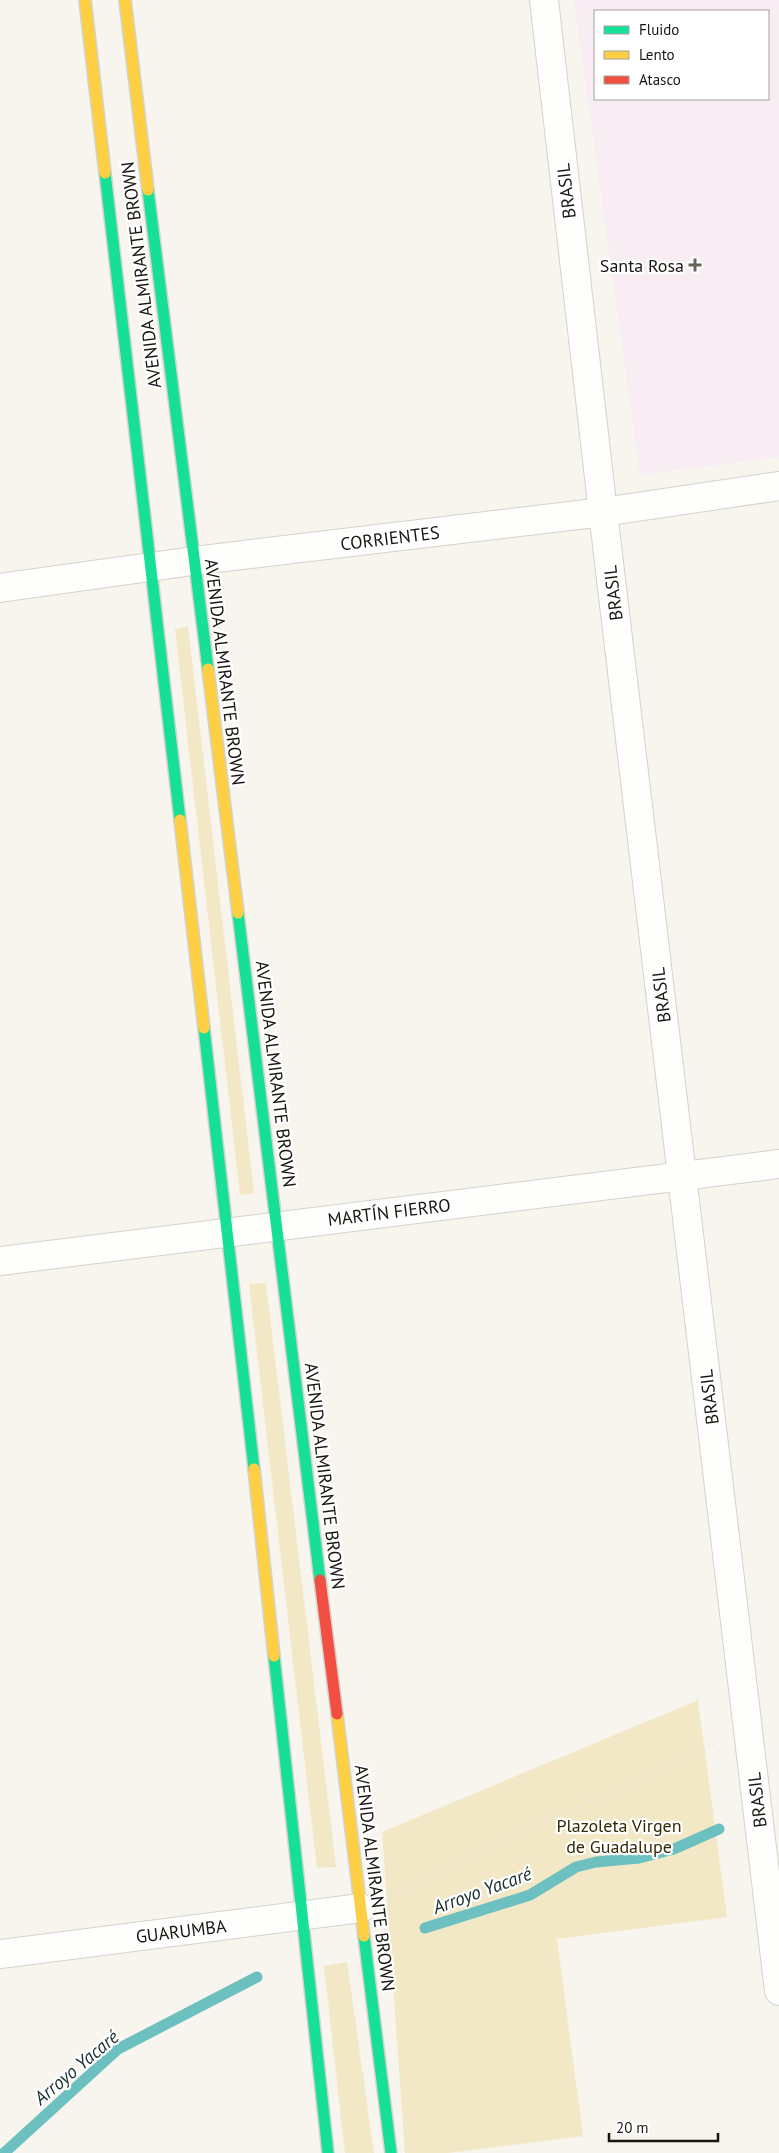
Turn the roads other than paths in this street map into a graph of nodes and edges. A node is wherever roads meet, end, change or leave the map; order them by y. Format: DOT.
graph roads {
  1 [pos="85,0"];
  2 [pos="125,0"];
  3 [pos="544,0"];
  4 [pos="779,486"];
  5 [pos="603,512"];
  6 [pos="193,561"];
  7 [pos="150,568"];
  8 [pos="0,588"];
  9 [pos="779,1164"];
  10 [pos="683,1176"];
  11 [pos="277,1225"];
  12 [pos="228,1231"];
  13 [pos="0,1261"];
  14 [pos="361,1908"];
  15 [pos="302,1916"];
  16 [pos="0,1954"];
  17 [pos="779,1990"];
  18 [pos="328,2153"];
  19 [pos="391,2153"];
  1 -- 7 [label="main road, AVENIDA ALMIRANTE BROWN"];
  2 -- 6 [label="main road, AVENIDA ALMIRANTE BROWN"];
  3 -- 5 [label="street, BRASIL"];
  4 -- 5 [label="street, CORRIENTES"];
  5 -- 6 [label="street, CORRIENTES"];
  5 -- 10 [label="street, BRASIL"];
  6 -- 7 [label="street, CORRIENTES"];
  6 -- 11 [label="main road, AVENIDA ALMIRANTE BROWN"];
  7 -- 8 [label="street, CORRIENTES"];
  7 -- 12 [label="main road, AVENIDA ALMIRANTE BROWN"];
  9 -- 10 [label="street, MARTÍN FIERRO"];
  10 -- 11 [label="street, MARTÍN FIERRO"];
  10 -- 17 [label="street, BRASIL"];
  11 -- 12 [label="street, MARTÍN FIERRO"];
  11 -- 14 [label="main road, AVENIDA ALMIRANTE BROWN"];
  12 -- 13 [label="street, MARTÍN FIERRO"];
  12 -- 15 [label="main road, AVENIDA ALMIRANTE BROWN"];
  14 -- 15 [label="street, GUARUMBA"];
  14 -- 19 [label="main road, AVENIDA ALMIRANTE BROWN"];
  15 -- 16 [label="street, GUARUMBA"];
  15 -- 18 [label="main road, AVENIDA ALMIRANTE BROWN"];
}
